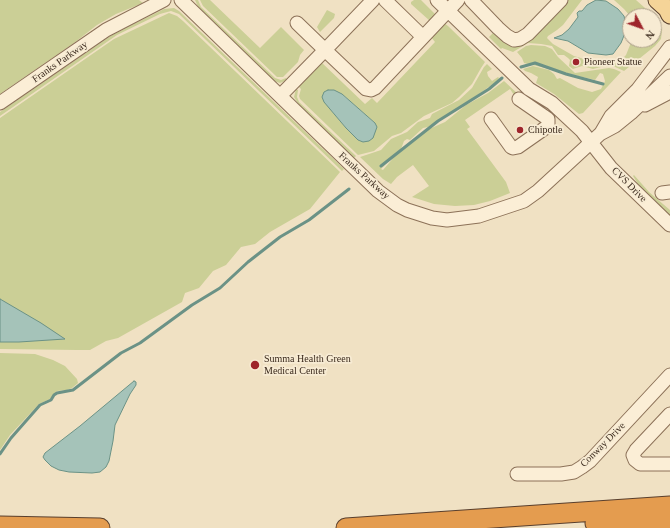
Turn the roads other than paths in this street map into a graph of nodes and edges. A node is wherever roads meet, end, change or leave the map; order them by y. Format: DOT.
graph roads {
  1 [pos="164,0"];
  2 [pos="181,0"];
  3 [pos="373,0"];
  4 [pos="385,0"];
  5 [pos="437,0"];
  6 [pos="458,0"];
  7 [pos="471,0"];
  8 [pos="561,0"];
  9 [pos="657,0"];
  10 [pos="448,11"];
  11 [pos="670,15"];
  12 [pos="297,23"];
  13 [pos="423,37"];
  14 [pos="670,47"];
  15 [pos="325,50"];
  16 [pos="670,76"];
  17 [pos="670,92"];
  18 [pos="280,96"];
  19 [pos="519,99"];
  20 [pos="0,103"];
  21 [pos="631,113"];
  22 [pos="491,119"];
  23 [pos="596,138"];
  24 [pos="670,225"];
  25 [pos="670,375"];
  26 [pos="670,414"];
  27 [pos="670,464"];
  28 [pos="517,474"];
  29 [pos="670,506"];
  30 [pos="670,522"];
  31 [pos="0,526"];
  32 [pos="100,528"];
  33 [pos="346,528"];
  34 [pos="376,528"];
  1 -- 20 [label="street, Franks Parkway"];
  2 -- 18 [label="street, Franks Parkway"];
  3 -- 15 [label="street"];
  4 -- 13 [label="street"];
  5 -- 10 [label="street, CVS Drive"];
  6 -- 10 [label="street"];
  7 -- 8 [label="street"];
  9 -- 11 [label="main road"];
  10 -- 13 [label="street"];
  10 -- 23 [label="street, CVS Drive"];
  12 -- 15 [label="street"];
  13 -- 15 [label="street"];
  14 -- 23 [label="street, Franks Parkway"];
  15 -- 18 [label="street"];
  16 -- 21 [label="street, Franks Parkway"];
  17 -- 21 [label="street"];
  18 -- 23 [label="street, Franks Parkway"];
  19 -- 22 [label="street"];
  21 -- 23 [label="street, Franks Parkway"];
  23 -- 24 [label="street, CVS Drive"];
  25 -- 28 [label="street, Conway Drive"];
  26 -- 27 [label="street"];
  29 -- 33 [label="highway"];
  30 -- 34 [label="highway"];
  31 -- 32 [label="highway"];
}
